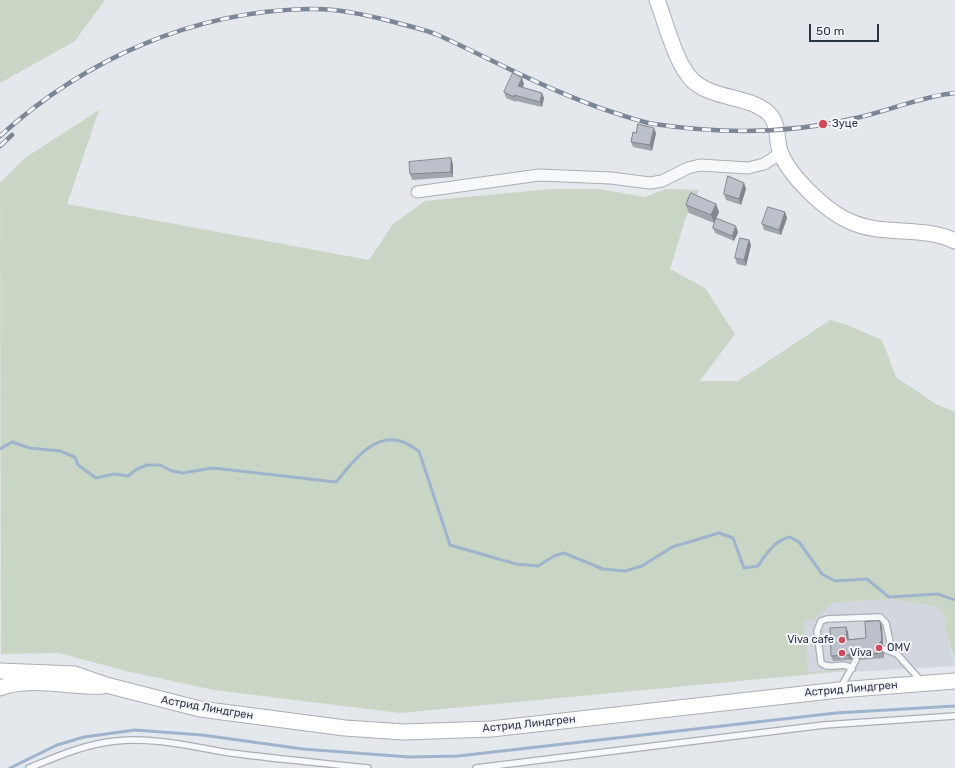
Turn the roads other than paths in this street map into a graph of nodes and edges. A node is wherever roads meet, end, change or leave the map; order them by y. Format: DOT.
graph roads {
  1 [pos="657,0"];
  2 [pos="780,152"];
  3 [pos="417,192"];
  4 [pos="955,241"];
  5 [pos="884,649"];
  6 [pos="892,651"];
  7 [pos="856,660"];
  8 [pos="852,669"];
  9 [pos="0,671"];
  10 [pos="955,681"];
  11 [pos="923,683"];
  12 [pos="106,685"];
  13 [pos="0,688"];
  14 [pos="839,690"];
  15 [pos="955,716"];
  16 [pos="29,768"];
  17 [pos="368,768"];
  18 [pos="476,768"];
  1 -- 2 [label="street"];
  2 -- 3 [label="street"];
  2 -- 4 [label="street"];
  5 -- 6 [label="lane"];
  6 -- 8 [label="lane"];
  6 -- 11 [label="lane"];
  7 -- 8 [label="lane"];
  8 -- 14 [label="lane"];
  9 -- 12 [label="street, Астрид Линдгрен"];
  10 -- 11 [label="street, Астрид Линдгрен"];
  11 -- 14 [label="street, Астрид Линдгрен"];
  12 -- 13 [label="street, Астрид Линдгрен"];
  12 -- 14 [label="street, Астрид Линдгрен"];
  15 -- 18 [label="lane"];
  16 -- 17 [label="lane"];
}
